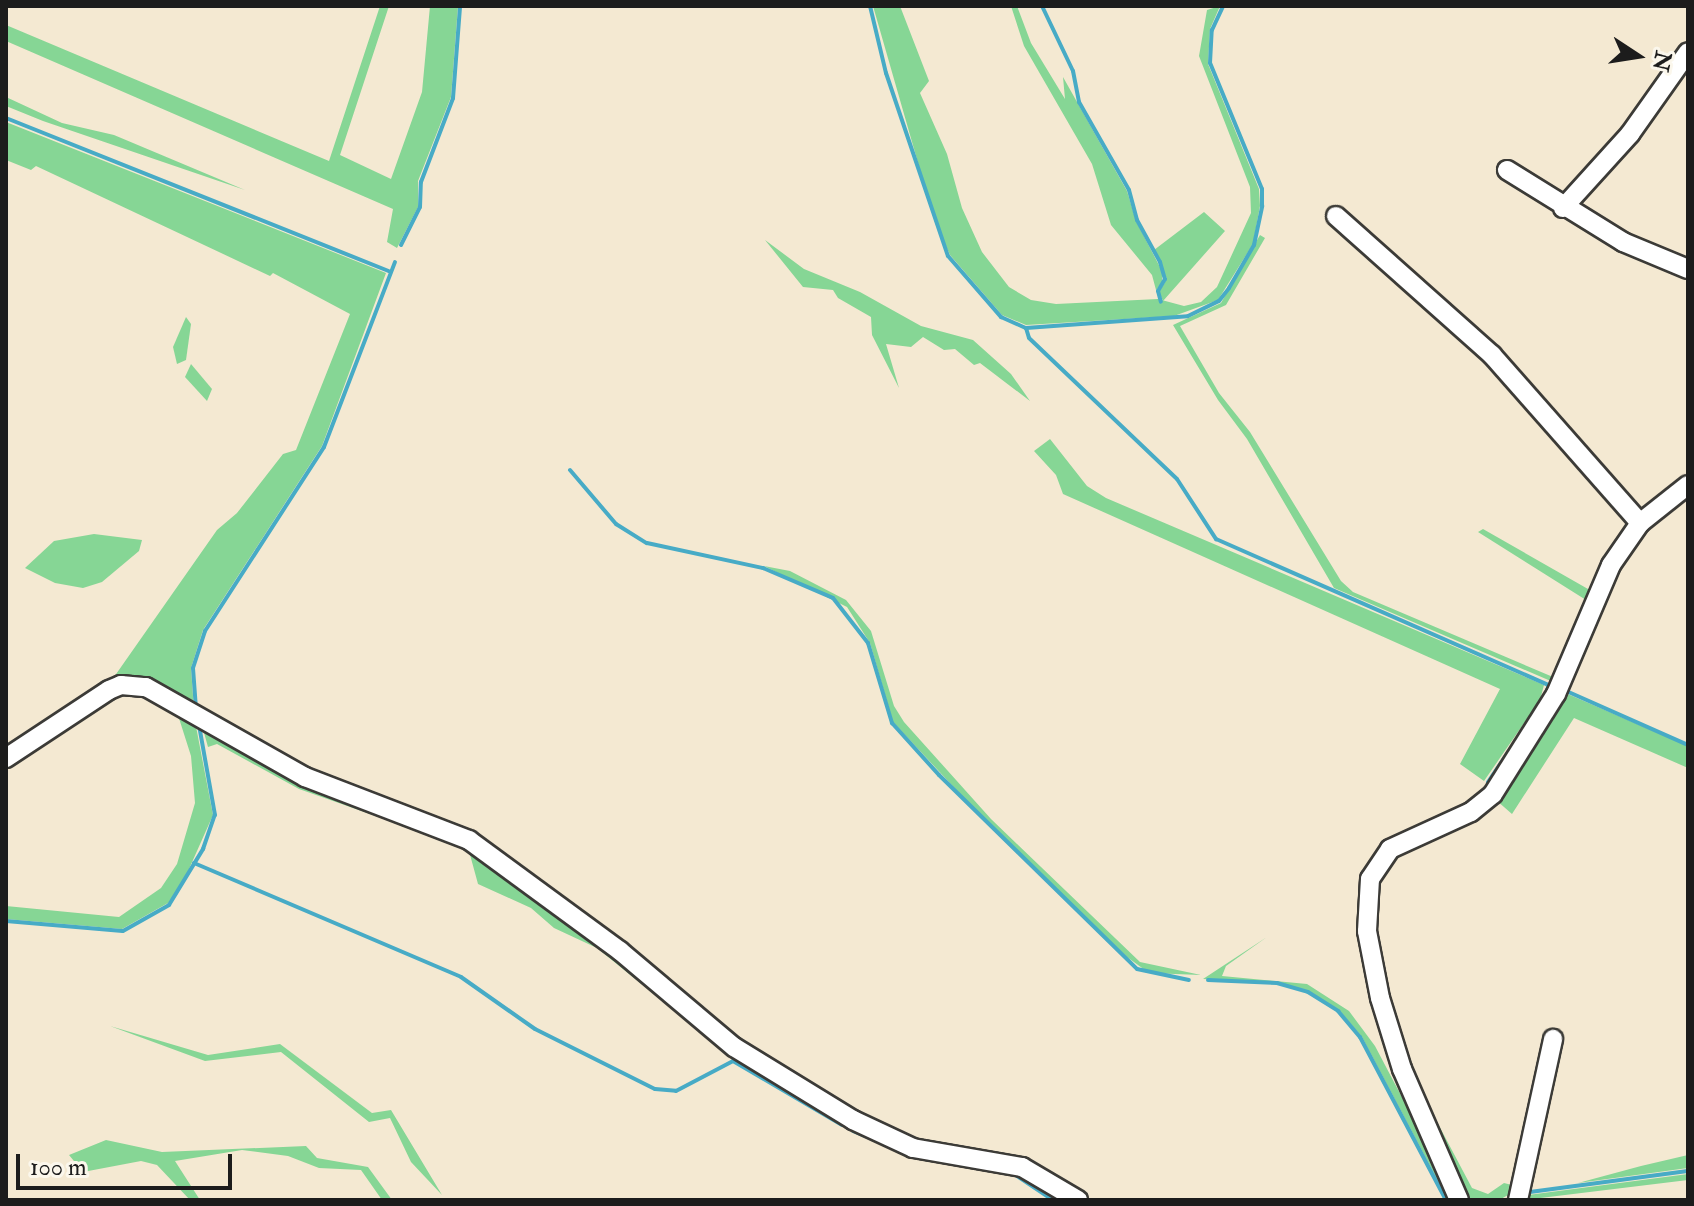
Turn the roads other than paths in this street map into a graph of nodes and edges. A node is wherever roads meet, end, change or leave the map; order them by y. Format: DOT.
graph roads {
  1 [pos="1688,52"];
  2 [pos="1507,170"];
  3 [pos="1563,208"];
  4 [pos="1336,216"];
  5 [pos="1688,269"];
  6 [pos="1688,485"];
  7 [pos="1640,523"];
  8 [pos="6,758"];
  9 [pos="1553,1039"];
  10 [pos="1078,1200"];
  11 [pos="1459,1200"];
  12 [pos="1518,1200"];
  1 -- 3 [label="street"];
  2 -- 3 [label="street"];
  3 -- 5 [label="street"];
  4 -- 7 [label="street"];
  6 -- 7 [label="street"];
  7 -- 11 [label="street"];
  8 -- 10 [label="street"];
  9 -- 12 [label="street"];
}
